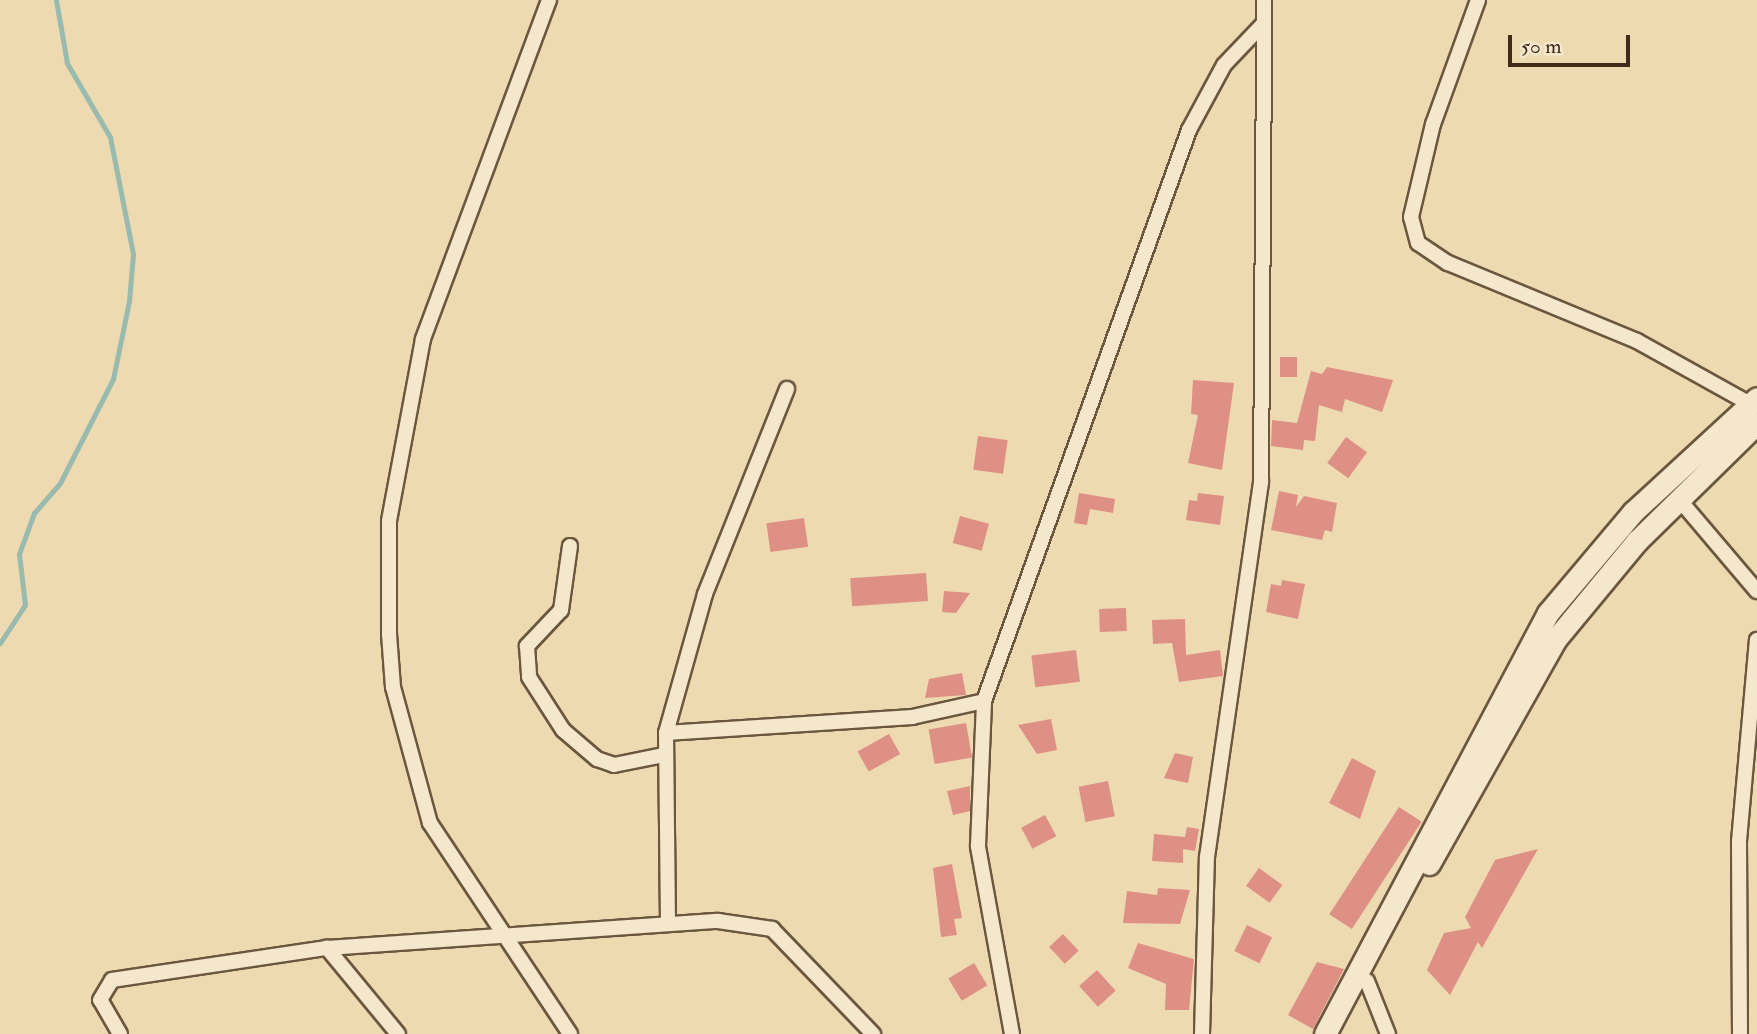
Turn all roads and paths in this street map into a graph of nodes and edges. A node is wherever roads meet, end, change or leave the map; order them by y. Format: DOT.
graph roads {
  1 [pos="549,0"];
  2 [pos="1264,0"];
  3 [pos="1478,0"];
  4 [pos="1263,24"];
  5 [pos="787,389"];
  6 [pos="1755,408"];
  7 [pos="1678,498"];
  8 [pos="570,546"];
  9 [pos="1757,591"];
  10 [pos="1757,640"];
  11 [pos="984,701"];
  12 [pos="666,733"];
  13 [pos="663,755"];
  14 [pos="668,923"];
  15 [pos="502,932"];
  16 [pos="327,948"];
  17 [pos="1367,981"];
  18 [pos="120,1034"];
  19 [pos="398,1034"];
  20 [pos="570,1034"];
  21 [pos="873,1034"];
  22 [pos="1012,1034"];
  23 [pos="1202,1034"];
  24 [pos="1325,1034"];
  25 [pos="1342,1034"];
  26 [pos="1388,1034"];
  27 [pos="1740,1034"];
  1 -- 15 [label="street"];
  2 -- 4 [label="street"];
  3 -- 6 [label="street"];
  4 -- 11 [label="street"];
  4 -- 23 [label="street"];
  5 -- 12 [label="street"];
  6 -- 7 [label="main road"];
  6 -- 24 [label="main road"];
  7 -- 9 [label="street"];
  7 -- 17 [label="main road"];
  8 -- 13 [label="street"];
  10 -- 27 [label="street"];
  11 -- 12 [label="street"];
  11 -- 22 [label="street"];
  12 -- 13 [label="street"];
  13 -- 14 [label="street"];
  14 -- 15 [label="street"];
  14 -- 21 [label="street"];
  15 -- 16 [label="street"];
  15 -- 20 [label="street"];
  16 -- 18 [label="street"];
  16 -- 19 [label="street"];
  17 -- 25 [label="main road"];
  17 -- 26 [label="street"];
}
